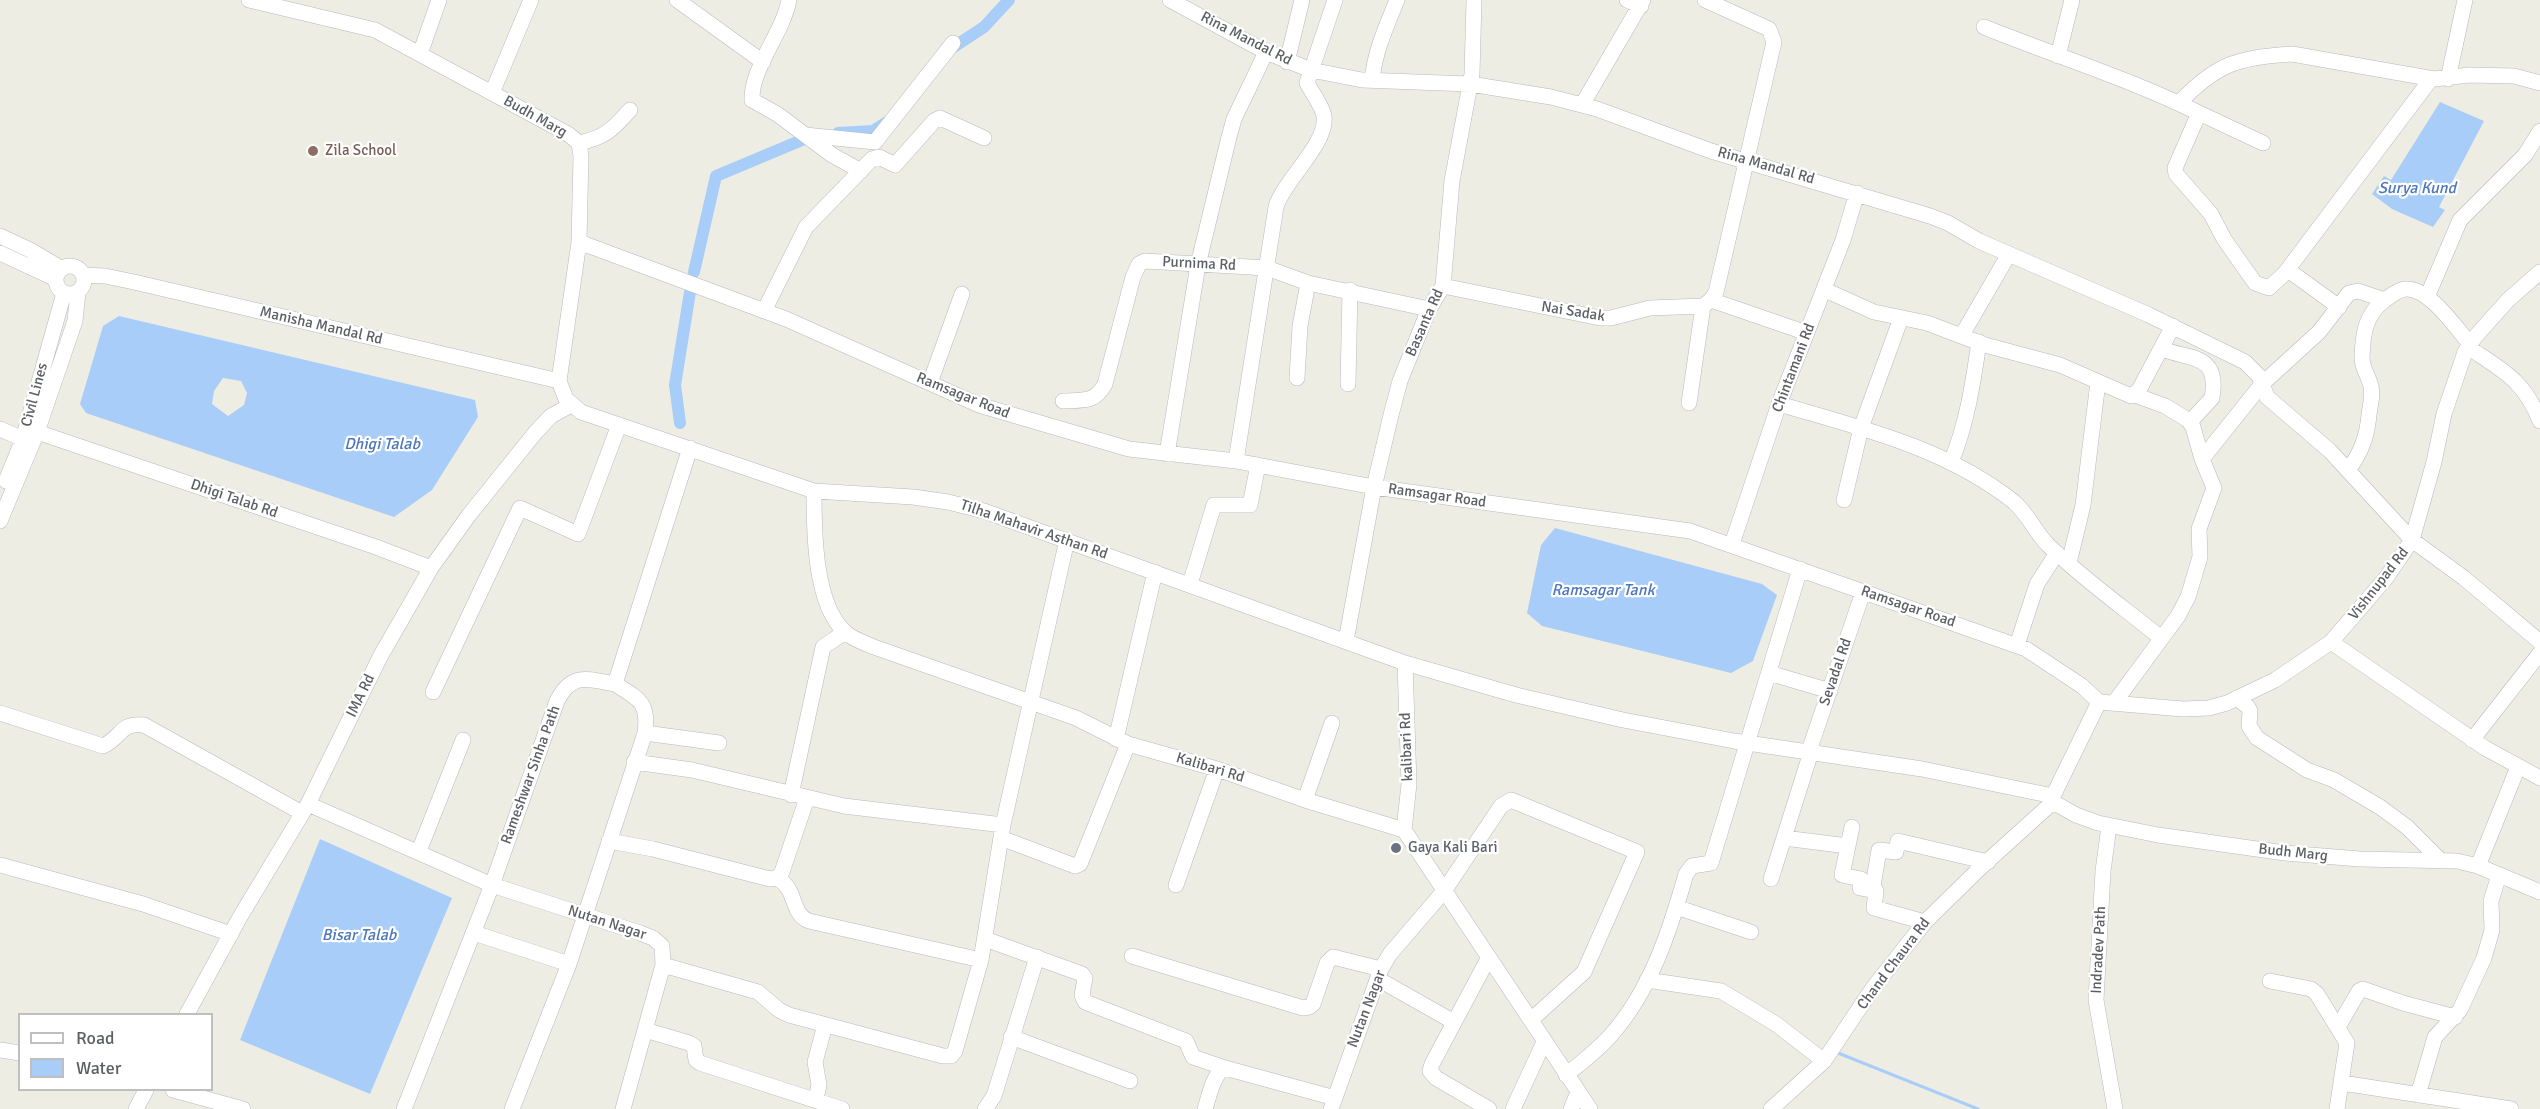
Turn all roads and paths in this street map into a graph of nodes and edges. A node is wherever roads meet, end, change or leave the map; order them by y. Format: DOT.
graph roads {
  1 [pos="249,0"];
  2 [pos="439,0"];
  3 [pos="531,0"];
  4 [pos="677,0"];
  5 [pos="789,0"];
  6 [pos="1170,0"];
  7 [pos="1302,0"];
  8 [pos="1335,0"];
  9 [pos="1397,0"];
  10 [pos="1474,0"];
  11 [pos="1705,0"];
  12 [pos="2072,0"];
  13 [pos="2465,0"];
  14 [pos="1637,2"];
  15 [pos="295,6"];
  16 [pos="1984,27"];
  17 [pos="953,43"];
  18 [pos="1266,52"];
  19 [pos="420,54"];
  20 [pos="2058,56"];
  21 [pos="763,62"];
  22 [pos="1287,62"];
  23 [pos="1311,70"];
  24 [pos="2431,79"];
  25 [pos="2448,79"];
  26 [pos="1372,80"];
  27 [pos="2540,83"];
  28 [pos="1470,84"];
  29 [pos="492,93"];
  30 [pos="2179,103"];
  31 [pos="1582,105"];
  32 [pos="630,110"];
  33 [pos="2199,113"];
  34 [pos="2540,131"];
  35 [pos="805,135"];
  36 [pos="984,138"];
  37 [pos="2263,142"];
  38 [pos="579,143"];
  39 [pos="1748,160"];
  40 [pos="861,171"];
  41 [pos="1857,193"];
  42 [pos="0,236"];
  43 [pos="579,242"];
  44 [pos="0,253"];
  45 [pos="2009,254"];
  46 [pos="1198,265"];
  47 [pos="1267,268"];
  48 [pos="2288,270"];
  49 [pos="2540,272"];
  50 [pos="59,274"];
  51 [pos="83,275"];
  52 [pos="1308,283"];
  53 [pos="1443,286"];
  54 [pos="1350,290"];
  55 [pos="1825,290"];
  56 [pos="71,292"];
  57 [pos="962,294"];
  58 [pos="2427,297"];
  59 [pos="2385,300"];
  60 [pos="1707,303"];
  61 [pos="2339,307"];
  62 [pos="1429,309"];
  63 [pos="764,311"];
  64 [pos="1901,318"];
  65 [pos="2173,326"];
  66 [pos="1807,333"];
  67 [pos="1962,335"];
  68 [pos="1979,342"];
  69 [pos="2469,346"];
  70 [pos="2162,349"];
  71 [pos="1297,378"];
  72 [pos="559,381"];
  73 [pos="2098,382"];
  74 [pos="930,383"];
  75 [pos="1348,384"];
  76 [pos="2262,384"];
  77 [pos="2136,395"];
  78 [pos="1063,401"];
  79 [pos="1689,403"];
  80 [pos="1779,404"];
  81 [pos="571,405"];
  82 [pos="2540,422"];
  83 [pos="2190,423"];
  84 [pos="619,425"];
  85 [pos="1861,428"];
  86 [pos="0,429"];
  87 [pos="38,432"];
  88 [pos="23,439"];
  89 [pos="690,448"];
  90 [pos="1167,454"];
  91 [pos="2202,459"];
  92 [pos="1236,461"];
  93 [pos="1951,462"];
  94 [pos="1258,465"];
  95 [pos="2348,470"];
  96 [pos="1374,487"];
  97 [pos="814,491"];
  98 [pos="0,495"];
  99 [pos="1844,501"];
  100 [pos="0,522"];
  101 [pos="1067,540"];
  102 [pos="2412,540"];
  103 [pos="1732,544"];
  104 [pos="2063,558"];
  105 [pos="431,568"];
  106 [pos="1800,569"];
  107 [pos="1155,572"];
  108 [pos="1190,584"];
  109 [pos="1863,592"];
  110 [pos="845,632"];
  111 [pos="2161,638"];
  112 [pos="1346,641"];
  113 [pos="2331,642"];
  114 [pos="2540,642"];
  115 [pos="2017,645"];
  116 [pos="2540,653"];
  117 [pos="1405,663"];
  118 [pos="1769,673"];
  119 [pos="615,684"];
  120 [pos="1830,691"];
  121 [pos="434,692"];
  122 [pos="2237,698"];
  123 [pos="1030,702"];
  124 [pos="2106,703"];
  125 [pos="0,713"];
  126 [pos="1332,723"];
  127 [pos="645,733"];
  128 [pos="463,740"];
  129 [pos="2472,740"];
  130 [pos="1122,741"];
  131 [pos="719,743"];
  132 [pos="1749,743"];
  133 [pos="1810,751"];
  134 [pos="634,762"];
  135 [pos="2518,767"];
  136 [pos="1217,769"];
  137 [pos="2540,778"];
  138 [pos="791,795"];
  139 [pos="807,798"];
  140 [pos="2053,799"];
  141 [pos="1305,800"];
  142 [pos="305,809"];
  143 [pos="2109,826"];
  144 [pos="1852,827"];
  145 [pos="1404,830"];
  146 [pos="1002,832"];
  147 [pos="1784,838"];
  148 [pos="609,841"];
  149 [pos="1848,846"];
  150 [pos="418,851"];
  151 [pos="2440,860"];
  152 [pos="1988,862"];
  153 [pos="0,865"];
  154 [pos="2478,866"];
  155 [pos="2499,875"];
  156 [pos="777,878"];
  157 [pos="1772,879"];
  158 [pos="492,885"];
  159 [pos="1176,885"];
  160 [pos="1444,891"];
  161 [pos="1876,891"];
  162 [pos="2540,892"];
  163 [pos="1676,907"];
  164 [pos="585,916"];
  165 [pos="1925,922"];
  166 [pos="1751,932"];
  167 [pos="474,933"];
  168 [pos="231,934"];
  169 [pos="985,939"];
  170 [pos="1132,956"];
  171 [pos="1037,957"];
  172 [pos="1489,957"];
  173 [pos="981,960"];
  174 [pos="569,964"];
  175 [pos="663,965"];
  176 [pos="1380,974"];
  177 [pos="1647,980"];
  178 [pos="2270,981"];
  179 [pos="188,1013"];
  180 [pos="2455,1017"];
  181 [pos="1531,1020"];
  182 [pos="1454,1022"];
  183 [pos="825,1025"];
  184 [pos="2338,1027"];
  185 [pos="645,1030"];
  186 [pos="1011,1037"];
  187 [pos="1544,1042"];
  188 [pos="0,1050"];
  189 [pos="18,1053"];
  190 [pos="1824,1061"];
  191 [pos="1225,1068"];
  192 [pos="1566,1075"];
  193 [pos="1130,1081"];
  194 [pos="2342,1083"];
  195 [pos="145,1091"];
  196 [pos="180,1091"];
  197 [pos="1578,1092"];
  198 [pos="2418,1095"];
  199 [pos="816,1099"];
  200 [pos="1333,1104"];
  201 [pos="136,1109"];
  202 [pos="243,1109"];
  203 [pos="404,1109"];
  204 [pos="512,1109"];
  205 [pos="624,1109"];
  206 [pos="842,1109"];
  207 [pos="985,1109"];
  208 [pos="1205,1109"];
  209 [pos="1489,1109"];
  210 [pos="1513,1109"];
  211 [pos="1571,1109"];
  212 [pos="1590,1109"];
  213 [pos="1771,1109"];
  214 [pos="2115,1109"];
  215 [pos="2337,1109"];
  216 [pos="2511,1109"];
  1 -- 15 [label="street, Budh Marg"];
  2 -- 19 [label="street"];
  3 -- 29 [label="street"];
  4 -- 21 [label="street"];
  5 -- 21 [label="street"];
  6 -- 18 [label="street, Rina Mandal Rd"];
  7 -- 22 [label="street"];
  8 -- 23 [label="street"];
  9 -- 26 [label="street"];
  10 -- 28 [label="street, Basanta Rd"];
  11 -- 39 [label="street"];
  12 -- 20 [label="street"];
  13 -- 25 [label="street"];
  14 -- 31 [label="street"];
  15 -- 19 [label="street, Budh Marg"];
  16 -- 20 [label="street"];
  17 -- 35 [label="street"];
  18 -- 22 [label="street, Rina Mandal Rd"];
  18 -- 46 [label="street"];
  19 -- 29 [label="street, Budh Marg"];
  20 -- 30 [label="street"];
  21 -- 35 [label="street"];
  22 -- 23 [label="street, Rina Mandal Rd"];
  23 -- 26 [label="street, Rina Mandal Rd"];
  23 -- 47 [label="street"];
  24 -- 25 [label="street"];
  24 -- 30 [label="street"];
  24 -- 48 [label="street"];
  25 -- 27 [label="street"];
  26 -- 28 [label="street, Rina Mandal Rd"];
  28 -- 31 [label="street, Rina Mandal Rd"];
  28 -- 53 [label="street, Basanta Rd"];
  29 -- 38 [label="street, Budh Marg"];
  30 -- 33 [label="street"];
  31 -- 39 [label="street, Rina Mandal Rd"];
  32 -- 38 [label="street"];
  33 -- 37 [label="street"];
  33 -- 48 [label="street"];
  34 -- 58 [label="street"];
  35 -- 40 [label="street"];
  36 -- 40 [label="street"];
  38 -- 43 [label="street, Budh Marg"];
  39 -- 41 [label="street, Rina Mandal Rd"];
  39 -- 60 [label="street"];
  40 -- 63 [label="street"];
  41 -- 45 [label="street, Rina Mandal Rd"];
  41 -- 55 [label="street, Chintamani Rd"];
  42 -- 50 [label="street"];
  43 -- 63 [label="street"];
  43 -- 72 [label="street, Budh Marg"];
  44 -- 50 [label="street"];
  45 -- 65 [label="street, Rina Mandal Rd"];
  45 -- 67 [label="street"];
  46 -- 47 [label="street, Purnima Rd"];
  46 -- 78 [label="street, Purnima Rd"];
  46 -- 90 [label="street"];
  47 -- 52 [label="street, Purnima Rd"];
  47 -- 92 [label="street"];
  48 -- 61 [label="street"];
  49 -- 69 [label="street, Vishnupad Rd"];
  50 -- 51 [label="street"];
  50 -- 56 [label="street"];
  51 -- 56 [label="street"];
  51 -- 72 [label="street, Manisha Mandal Rd"];
  52 -- 54 [label="street, Purnima Rd"];
  52 -- 71 [label="street"];
  53 -- 60 [label="street, Nai Sadak"];
  53 -- 62 [label="street, Basanta Rd"];
  54 -- 62 [label="street, Purnima Rd"];
  54 -- 75 [label="street"];
  55 -- 64 [label="street"];
  55 -- 66 [label="street, Chintamani Rd"];
  56 -- 87 [label="street"];
  56 -- 88 [label="street, Civil Lines"];
  57 -- 74 [label="street"];
  58 -- 59 [label="street"];
  58 -- 69 [label="street"];
  59 -- 61 [label="street"];
  59 -- 95 [label="street"];
  60 -- 66 [label="street, Nai Sadak"];
  60 -- 79 [label="street"];
  61 -- 76 [label="street"];
  62 -- 96 [label="street, Basanta Rd"];
  63 -- 74 [label="street, Ramsagar Road"];
  64 -- 67 [label="street"];
  64 -- 85 [label="street"];
  65 -- 70 [label="street"];
  65 -- 76 [label="street, Rina Mandal Rd"];
  66 -- 80 [label="street, Chintamani Rd"];
  67 -- 68 [label="street"];
  68 -- 73 [label="street"];
  68 -- 93 [label="street"];
  69 -- 82 [label="street"];
  69 -- 102 [label="street, Vishnupad Rd"];
  70 -- 77 [label="street"];
  70 -- 83 [label="street"];
  72 -- 81 [label="street"];
  73 -- 77 [label="street"];
  73 -- 104 [label="street"];
  74 -- 90 [label="street, Ramsagar Road"];
  76 -- 91 [label="street"];
  76 -- 95 [label="street, Rina Mandal Rd"];
  77 -- 83 [label="street"];
  80 -- 85 [label="street"];
  80 -- 103 [label="street, Chintamani Rd"];
  81 -- 84 [label="street, Tilha Mahavir Asthan Rd"];
  81 -- 105 [label="street, IMA Rd"];
  83 -- 91 [label="street"];
  84 -- 89 [label="street, Tilha Mahavir Asthan Rd"];
  84 -- 121 [label="street"];
  85 -- 93 [label="street"];
  85 -- 99 [label="street"];
  86 -- 88 [label="street"];
  87 -- 100 [label="street"];
  87 -- 105 [label="street, Dhigi Talab Rd"];
  88 -- 98 [label="street, Civil Lines"];
  89 -- 97 [label="street, Tilha Mahavir Asthan Rd"];
  89 -- 119 [label="street"];
  90 -- 92 [label="street, Ramsagar Road"];
  91 -- 111 [label="street"];
  92 -- 94 [label="street, Ramsagar Road"];
  93 -- 104 [label="street"];
  94 -- 96 [label="street, Ramsagar Road"];
  94 -- 108 [label="street"];
  95 -- 102 [label="street, Rina Mandal Rd"];
  96 -- 103 [label="street, Ramsagar Road"];
  96 -- 112 [label="street, Basanta Rd"];
  97 -- 101 [label="street, Tilha Mahavir Asthan Rd"];
  97 -- 110 [label="street, Kalibari Rd"];
  101 -- 107 [label="street, Tilha Mahavir Asthan Rd"];
  101 -- 123 [label="street"];
  102 -- 113 [label="street, Vishnupad Rd"];
  102 -- 114 [label="street, Rina Mandal Rd"];
  103 -- 106 [label="street, Ramsagar Road"];
  104 -- 111 [label="street"];
  104 -- 115 [label="street"];
  105 -- 142 [label="street, IMA Rd"];
  106 -- 109 [label="street, Ramsagar Road"];
  106 -- 118 [label="street"];
  107 -- 108 [label="street, Tilha Mahavir Asthan Rd"];
  107 -- 130 [label="street"];
  108 -- 112 [label="street, Tilha Mahavir Asthan Rd"];
  109 -- 115 [label="street, Ramsagar Road"];
  109 -- 120 [label="street, Sevadal Rd"];
  110 -- 123 [label="street, Kalibari Rd"];
  110 -- 138 [label="street"];
  111 -- 124 [label="street"];
  112 -- 117 [label="street, Tilha Mahavir Asthan Rd"];
  113 -- 122 [label="street, Vishnupad Rd"];
  113 -- 129 [label="street"];
  115 -- 124 [label="street, Ramsagar Road"];
  116 -- 129 [label="street"];
  117 -- 132 [label="street, Tilha Mahavir Asthan Rd"];
  117 -- 145 [label="street, kalibari Rd"];
  118 -- 120 [label="street"];
  118 -- 132 [label="street"];
  119 -- 127 [label="street"];
  119 -- 158 [label="street, Rameshwar Sinha Path"];
  120 -- 133 [label="street, Sevadal Rd"];
  122 -- 124 [label="street, Vishnupad Rd"];
  122 -- 151 [label="street"];
  123 -- 130 [label="street, Kalibari Rd"];
  123 -- 146 [label="street"];
  124 -- 140 [label="street"];
  125 -- 142 [label="street, Nutan Nagar"];
  126 -- 141 [label="street"];
  127 -- 131 [label="street"];
  127 -- 134 [label="street"];
  128 -- 150 [label="street"];
  129 -- 135 [label="street"];
  130 -- 136 [label="street, Kalibari Rd"];
  130 -- 146 [label="street"];
  132 -- 133 [label="street, Budh Marg"];
  132 -- 163 [label="street"];
  133 -- 140 [label="street, Budh Marg"];
  133 -- 147 [label="street, Sevadal Rd"];
  134 -- 138 [label="street"];
  134 -- 148 [label="street"];
  135 -- 137 [label="street"];
  135 -- 154 [label="street"];
  136 -- 141 [label="street, Kalibari Rd"];
  136 -- 159 [label="street"];
  138 -- 139 [label="street"];
  139 -- 146 [label="street"];
  139 -- 156 [label="street"];
  140 -- 143 [label="street, Budh Marg"];
  140 -- 152 [label="street, Chand Chaura Rd"];
  141 -- 145 [label="street, Kalibari Rd"];
  142 -- 150 [label="street, Nutan Nagar"];
  142 -- 168 [label="street, IMA Rd"];
  143 -- 151 [label="street, Budh Marg"];
  143 -- 214 [label="street, Indradev Path"];
  144 -- 149 [label="street"];
  145 -- 160 [label="street"];
  146 -- 169 [label="street"];
  147 -- 149 [label="street"];
  147 -- 157 [label="street, Sevadal Rd"];
  148 -- 156 [label="street"];
  148 -- 164 [label="street"];
  149 -- 161 [label="street"];
  150 -- 158 [label="street, Nutan Nagar"];
  151 -- 154 [label="street, Budh Marg"];
  152 -- 161 [label="street"];
  152 -- 165 [label="street, Chand Chaura Rd"];
  153 -- 168 [label="street"];
  154 -- 155 [label="street, Budh Marg"];
  155 -- 162 [label="street, Budh Marg"];
  155 -- 180 [label="street"];
  156 -- 173 [label="street"];
  158 -- 164 [label="street, Nutan Nagar"];
  158 -- 167 [label="street, Rameshwar Sinha Path"];
  160 -- 172 [label="street"];
  160 -- 176 [label="street, Nutan Nagar"];
  160 -- 181 [label="street, Nutan Nagar"];
  161 -- 165 [label="street"];
  163 -- 166 [label="street"];
  163 -- 177 [label="street"];
  164 -- 174 [label="street"];
  164 -- 175 [label="street, Nutan Nagar"];
  165 -- 190 [label="street, Chand Chaura Rd"];
  167 -- 174 [label="street"];
  167 -- 203 [label="street, Rameshwar Sinha Path"];
  168 -- 179 [label="street, IMA Rd"];
  169 -- 171 [label="street"];
  169 -- 173 [label="street"];
  170 -- 176 [label="street"];
  171 -- 186 [label="street"];
  171 -- 191 [label="street"];
  172 -- 181 [label="street"];
  172 -- 182 [label="street"];
  173 -- 183 [label="street"];
  174 -- 204 [label="street"];
  175 -- 183 [label="street"];
  175 -- 185 [label="street"];
  176 -- 182 [label="street"];
  176 -- 200 [label="street, Nutan Nagar"];
  177 -- 190 [label="street"];
  177 -- 192 [label="street"];
  178 -- 184 [label="street"];
  180 -- 184 [label="street"];
  180 -- 198 [label="street"];
  181 -- 187 [label="street"];
  182 -- 209 [label="street"];
  183 -- 199 [label="street"];
  184 -- 194 [label="street"];
  185 -- 199 [label="street"];
  185 -- 205 [label="street"];
  186 -- 193 [label="street"];
  186 -- 207 [label="street"];
  187 -- 192 [label="street"];
  187 -- 210 [label="street"];
  188 -- 189 [label="street"];
  190 -- 213 [label="street, Chand Chaura Rd"];
  191 -- 200 [label="street"];
  191 -- 208 [label="street"];
  192 -- 197 [label="street"];
  194 -- 198 [label="street"];
  194 -- 215 [label="street"];
  195 -- 201 [label="street"];
  196 -- 202 [label="street"];
  197 -- 211 [label="street"];
  197 -- 212 [label="street"];
  198 -- 216 [label="street"];
  199 -- 206 [label="street"];
}
